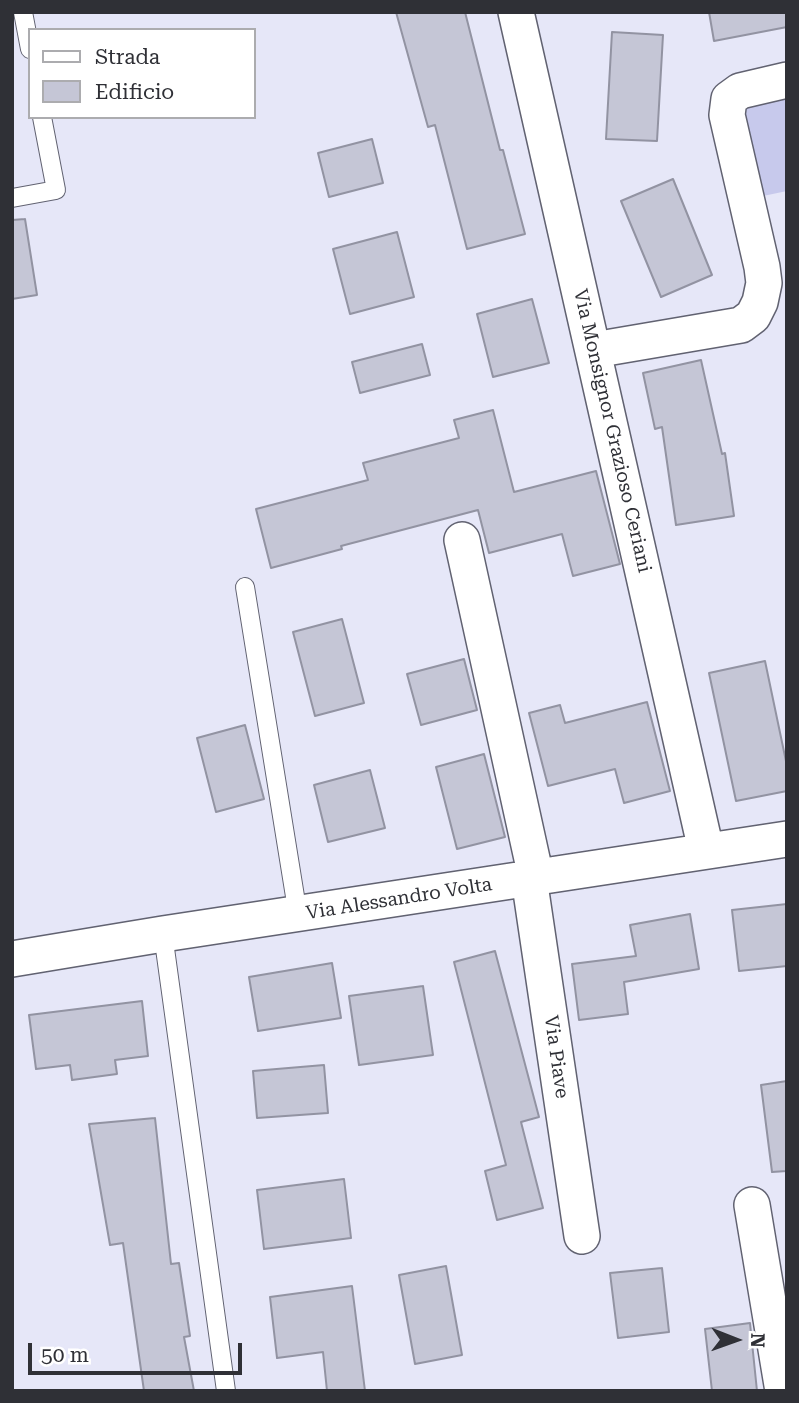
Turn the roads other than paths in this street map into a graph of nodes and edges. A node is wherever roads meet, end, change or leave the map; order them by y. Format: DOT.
graph roads {
  1 [pos="23,12"];
  2 [pos="516,12"];
  3 [pos="28,38"];
  4 [pos="787,79"];
  5 [pos="42,119"];
  6 [pos="12,198"];
  7 [pos="594,350"];
  8 [pos="462,540"];
  9 [pos="245,587"];
  10 [pos="787,839"];
  11 [pos="706,850"];
  12 [pos="533,878"];
  13 [pos="298,915"];
  14 [pos="163,934"];
  15 [pos="12,959"];
  16 [pos="752,1205"];
  17 [pos="582,1236"];
  18 [pos="226,1391"];
  19 [pos="783,1391"];
  1 -- 3 [label="lane"];
  2 -- 7 [label="street, Via Monsignor Grazioso Ceriani"];
  4 -- 7 [label="street"];
  5 -- 6 [label="lane"];
  7 -- 11 [label="street, Via Monsignor Grazioso Ceriani"];
  8 -- 12 [label="street, Via Piave"];
  9 -- 13 [label="lane"];
  10 -- 11 [label="street, Via Alessandro Volta"];
  11 -- 12 [label="street, Via Alessandro Volta"];
  12 -- 13 [label="street, Via Alessandro Volta"];
  12 -- 17 [label="street, Via Piave"];
  13 -- 14 [label="street, Via Alessandro Volta"];
  14 -- 15 [label="street, Via Alessandro Volta"];
  14 -- 18 [label="lane"];
  16 -- 19 [label="street"];
}
